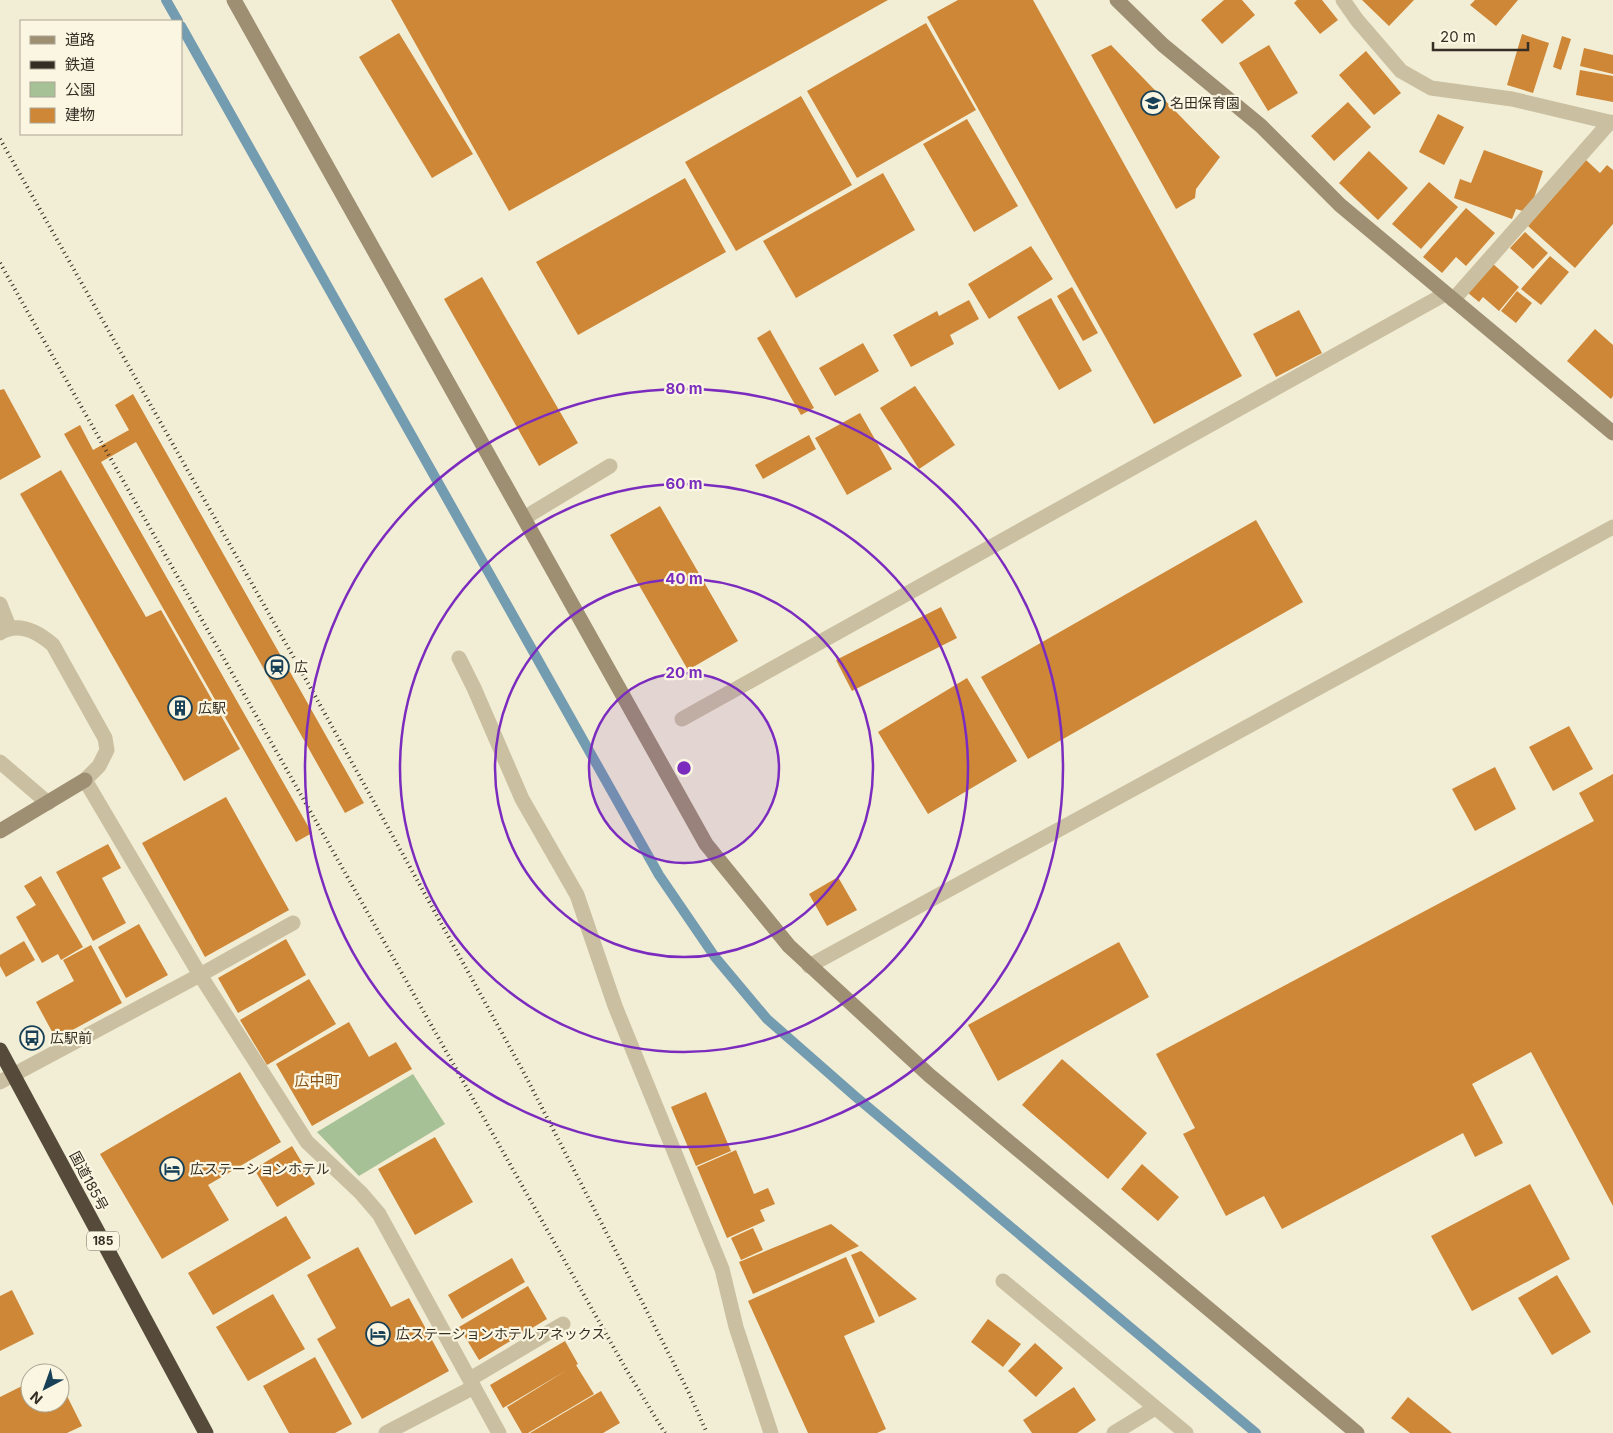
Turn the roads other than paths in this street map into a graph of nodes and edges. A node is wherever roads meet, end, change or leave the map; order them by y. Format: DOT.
graph roads {
  1 [pos="234,0"];
  2 [pos="1117,0"];
  3 [pos="1342,0"];
  4 [pos="1612,122"];
  5 [pos="1449,297"];
  6 [pos="1613,433"];
  7 [pos="610,466"];
  8 [pos="524,518"];
  9 [pos="1613,527"];
  10 [pos="0,604"];
  11 [pos="4,630"];
  12 [pos="459,658"];
  13 [pos="682,719"];
  14 [pos="0,762"];
  15 [pos="85,780"];
  16 [pos="48,802"];
  17 [pos="0,831"];
  18 [pos="292,923"];
  19 [pos="810,966"];
  20 [pos="200,976"];
  21 [pos="0,1050"];
  22 [pos="7,1079"];
  23 [pos="1003,1281"];
  24 [pos="563,1324"];
  25 [pos="472,1383"];
  26 [pos="1155,1408"];
  27 [pos="206,1433"];
  28 [pos="386,1433"];
  29 [pos="499,1433"];
  30 [pos="770,1433"];
  31 [pos="1114,1433"];
  32 [pos="1186,1433"];
  33 [pos="1357,1433"];
  1 -- 8 [label="street"];
  2 -- 5 [label="street"];
  3 -- 4 [label="street"];
  4 -- 5 [label="street"];
  5 -- 6 [label="street"];
  5 -- 13 [label="street"];
  7 -- 8 [label="street"];
  8 -- 19 [label="street"];
  9 -- 19 [label="street"];
  10 -- 11 [label="street"];
  11 -- 15 [label="street"];
  12 -- 30 [label="street"];
  14 -- 16 [label="street"];
  15 -- 16 [label="street"];
  15 -- 20 [label="street"];
  16 -- 17 [label="street"];
  18 -- 20 [label="street"];
  19 -- 33 [label="street"];
  20 -- 22 [label="street"];
  20 -- 25 [label="street"];
  21 -- 22 [label="highway, 国道185号 / 185"];
  22 -- 27 [label="highway, 国道185号 / 185"];
  23 -- 26 [label="street"];
  24 -- 25 [label="street"];
  25 -- 28 [label="street"];
  25 -- 29 [label="street"];
  26 -- 31 [label="street"];
  26 -- 32 [label="street"];
}
